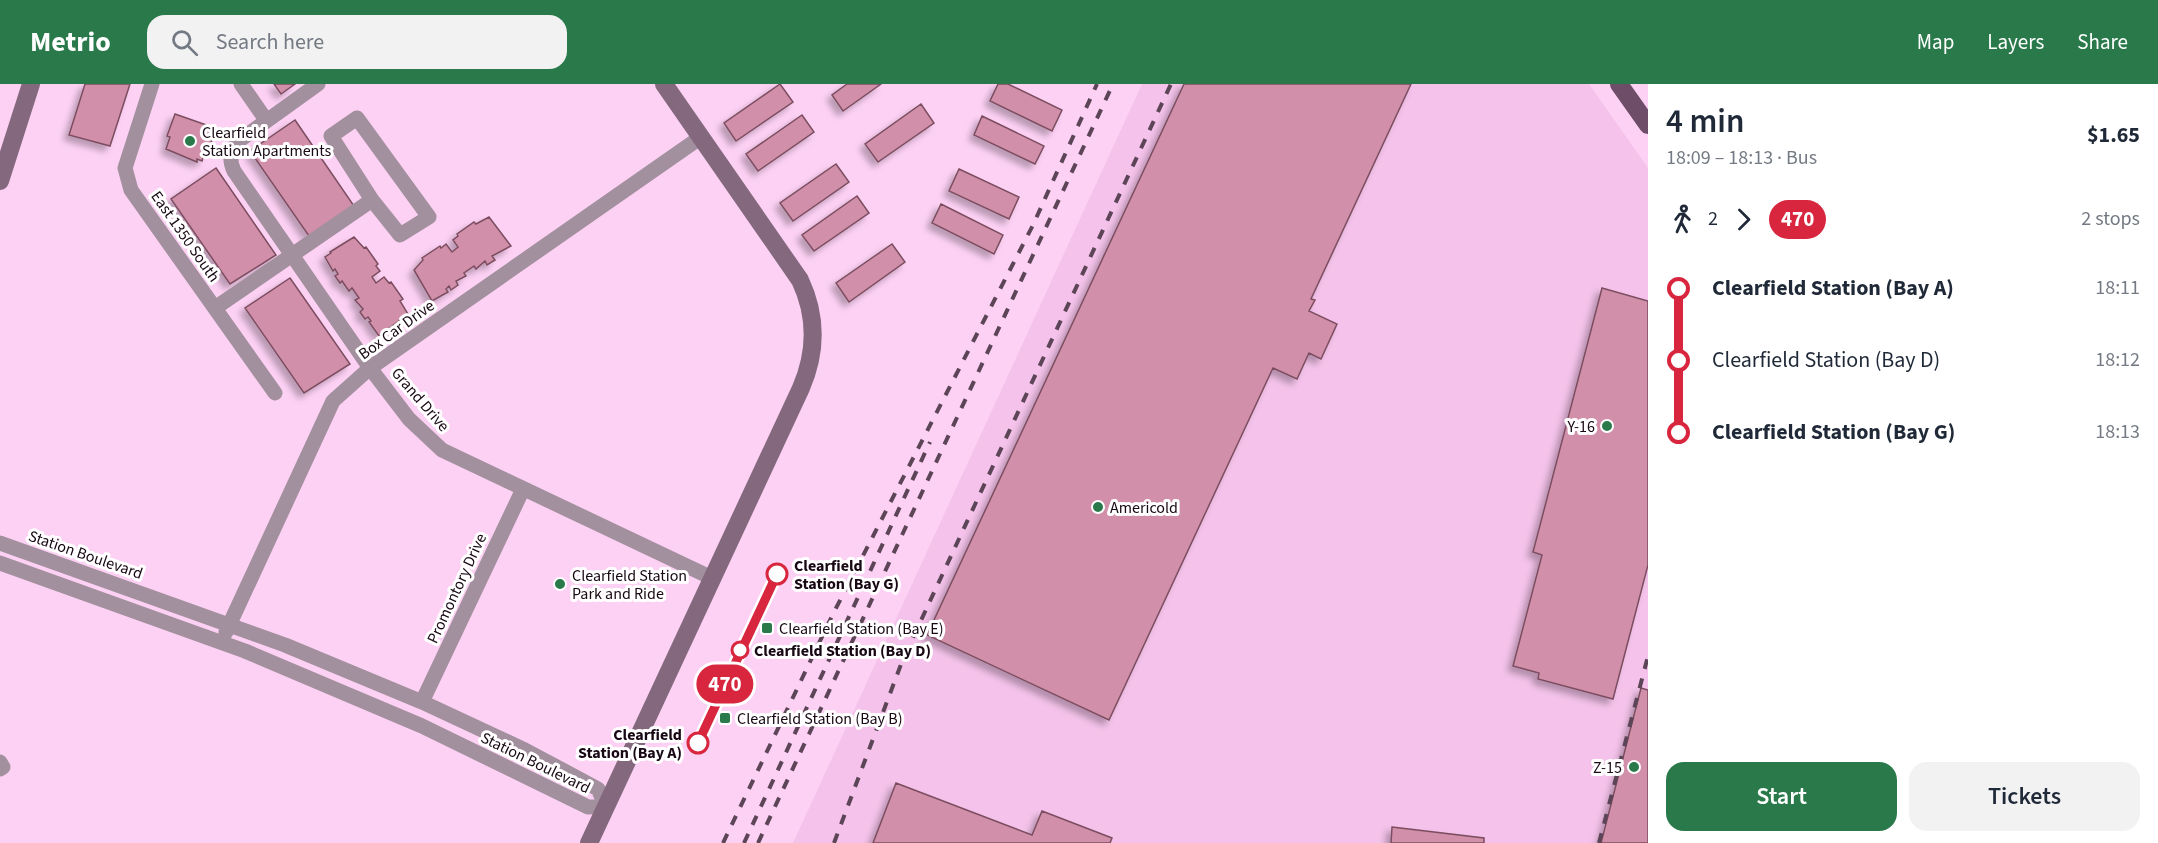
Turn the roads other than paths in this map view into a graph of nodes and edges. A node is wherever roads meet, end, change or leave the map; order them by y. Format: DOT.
graph roads {
  1 [pos="152,84"];
  2 [pos="241,84"];
  3 [pos="318,84"];
  4 [pos="664,84"];
  5 [pos="1619,84"];
  6 [pos="27,87"];
  7 [pos="266,120"];
  8 [pos="1647,123"];
  9 [pos="701,137"];
  10 [pos="0,181"];
  11 [pos="372,200"];
  12 [pos="291,254"];
  13 [pos="215,308"];
  14 [pos="370,368"];
  15 [pos="275,393"];
  16 [pos="522,489"];
  17 [pos="0,543"];
  18 [pos="0,563"];
  19 [pos="712,578"];
  20 [pos="229,625"];
  21 [pos="221,642"];
  22 [pos="422,702"];
  23 [pos="0,762"];
  24 [pos="0,769"];
  25 [pos="606,806"];
  26 [pos="588,843"];
  1 -- 13 [label="street, East 1350 South"];
  2 -- 7 [label="street"];
  3 -- 7 [label="street"];
  4 -- 9 [label="street"];
  5 -- 8 [label="main road"];
  6 -- 10 [label="street"];
  7 -- 12 [label="street, Grand Drive"];
  9 -- 14 [label="street, Box Car Drive"];
  9 -- 19 [label="street"];
  11 -- 11 [label="street"];
  11 -- 12 [label="street"];
  12 -- 13 [label="street"];
  12 -- 14 [label="street, Grand Drive"];
  13 -- 15 [label="street, East 1350 South"];
  14 -- 16 [label="street, Grand Drive"];
  14 -- 20 [label="street, Box Car Drive"];
  16 -- 19 [label="street, Grand Drive"];
  16 -- 22 [label="street, Promontory Drive"];
  17 -- 20 [label="street, Station Boulevard"];
  18 -- 21 [label="street, Station Boulevard"];
  19 -- 25 [label="street"];
  20 -- 21 [label="street, Box Car Drive"];
  20 -- 22 [label="street, Station Boulevard"];
  21 -- 25 [label="street, Station Boulevard"];
  22 -- 25 [label="street, Station Boulevard"];
  23 -- 24 [label="street"];
  25 -- 26 [label="street"];
}
